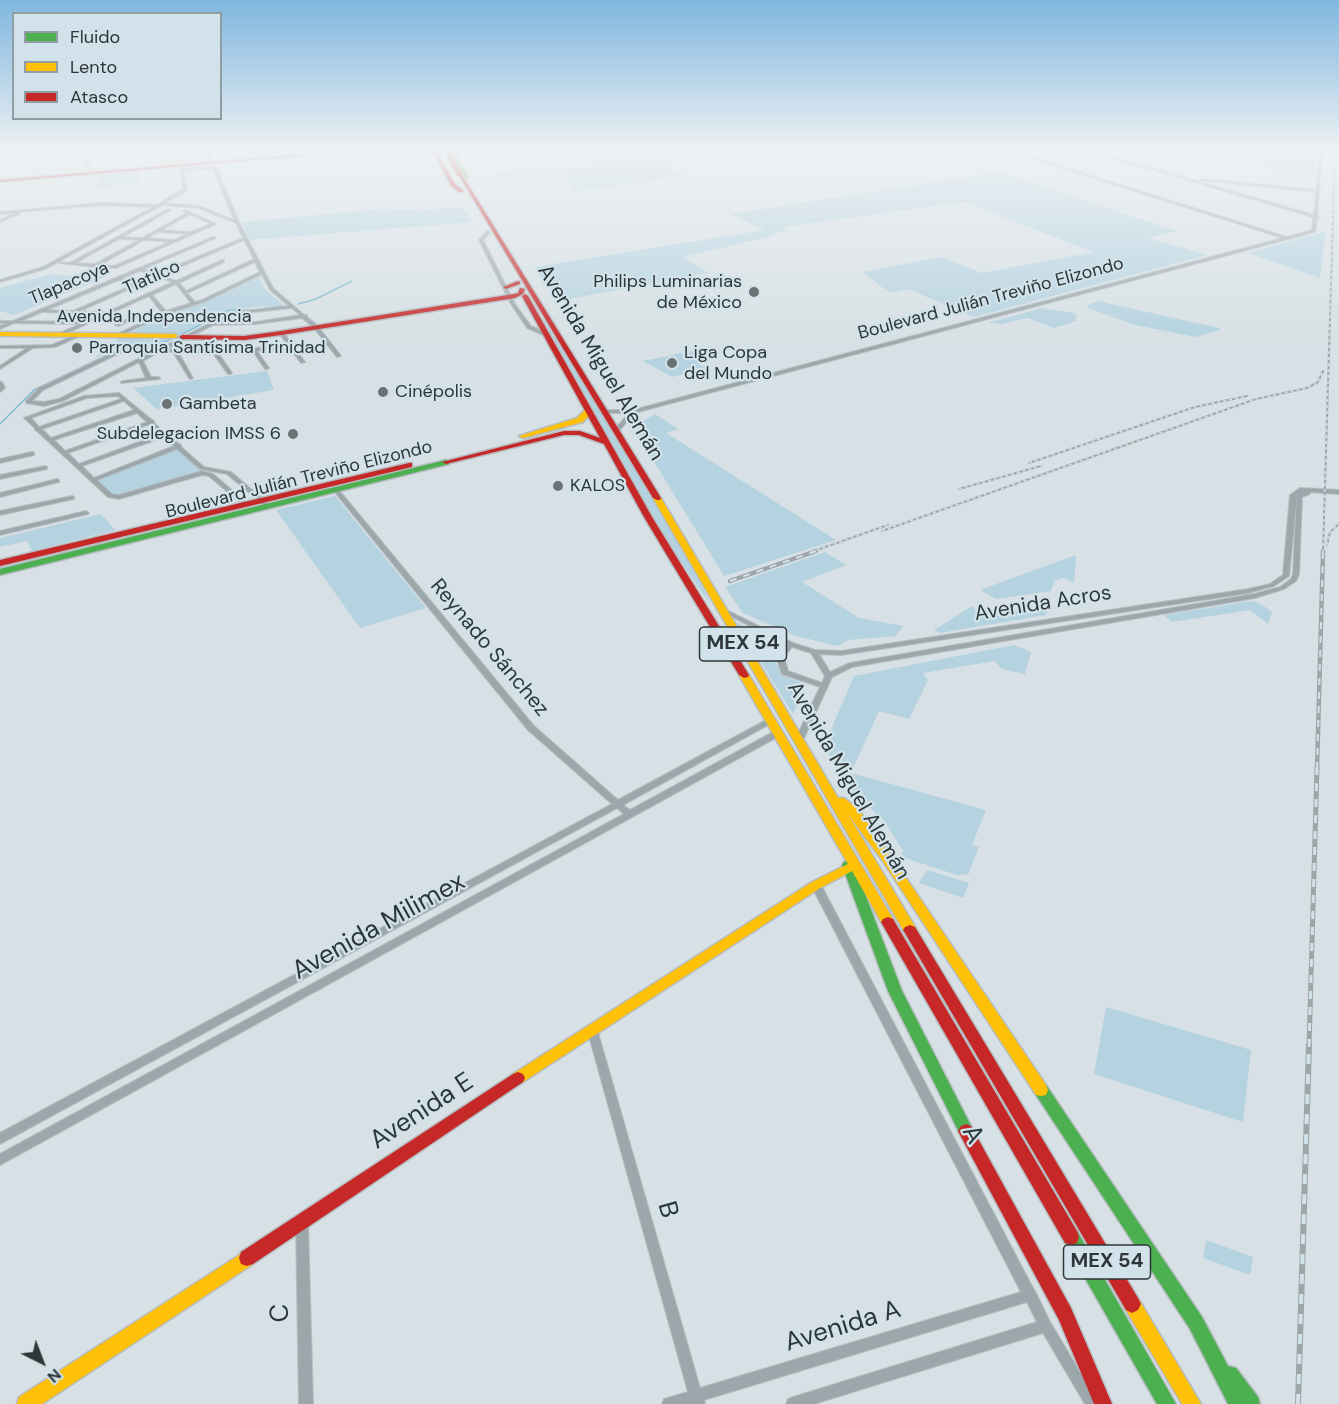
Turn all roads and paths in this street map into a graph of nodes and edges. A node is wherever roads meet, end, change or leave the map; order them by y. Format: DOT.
graph roads {
  1 [pos="143,216"];
  2 [pos="159,216"];
  3 [pos="185,216"];
  4 [pos="197,216"];
  5 [pos="223,216"];
  6 [pos="235,216"];
  7 [pos="479,216"];
  8 [pos="481,216"];
  9 [pos="1214,216"];
  10 [pos="1313,216"];
  11 [pos="1318,217"];
  12 [pos="237,222"];
  13 [pos="156,231"];
  14 [pos="194,234"];
  15 [pos="119,238"];
  16 [pos="245,238"];
  17 [pos="142,239"];
  18 [pos="1289,239"];
  19 [pos="176,241"];
  20 [pos="219,249"];
  21 [pos="163,260"];
  22 [pos="256,260"];
  23 [pos="223,261"];
  24 [pos="61,263"];
  25 [pos="71,264"];
  26 [pos="95,266"];
  27 [pos="135,267"];
  28 [pos="141,269"];
  29 [pos="263,272"];
  30 [pos="229,273"];
  31 [pos="119,278"];
  32 [pos="0,281"];
  33 [pos="176,282"];
  34 [pos="513,291"];
  35 [pos="185,293"];
  36 [pos="149,294"];
  37 [pos="194,304"];
  38 [pos="291,306"];
  39 [pos="39,311"];
  40 [pos="74,312"];
  41 [pos="107,313"];
  42 [pos="165,313"];
  43 [pos="141,314"];
  44 [pos="14,322"];
  45 [pos="1,324"];
  46 [pos="212,324"];
  47 [pos="311,325"];
  48 [pos="0,328"];
  49 [pos="132,328"];
  50 [pos="82,329"];
  51 [pos="280,333"];
  52 [pos="545,334"];
  53 [pos="117,336"];
  54 [pos="182,337"];
  55 [pos="290,345"];
  56 [pos="0,347"];
  57 [pos="31,348"];
  58 [pos="160,350"];
  59 [pos="254,350"];
  60 [pos="175,351"];
  61 [pos="214,352"];
  62 [pos="339,356"];
  63 [pos="140,360"];
  64 [pos="303,362"];
  65 [pos="0,368"];
  66 [pos="267,368"];
  67 [pos="230,373"];
  68 [pos="158,378"];
  69 [pos="191,378"];
  70 [pos="149,379"];
  71 [pos="123,382"];
  72 [pos="0,383"];
  73 [pos="0,391"];
  74 [pos="122,397"];
  75 [pos="138,411"];
  76 [pos="605,411"];
  77 [pos="588,412"];
  78 [pos="633,412"];
  79 [pos="152,422"];
  80 [pos="37,429"];
  81 [pos="617,430"];
  82 [pos="166,434"];
  83 [pos="532,434"];
  84 [pos="50,440"];
  85 [pos="607,443"];
  86 [pos="179,446"];
  87 [pos="64,453"];
  88 [pos="32,454"];
  89 [pos="0,460"];
  90 [pos="78,466"];
  91 [pos="45,468"];
  92 [pos="202,470"];
  93 [pos="0,477"];
  94 [pos="381,479"];
  95 [pos="93,480"];
  96 [pos="57,481"];
  97 [pos="336,490"];
  98 [pos="1335,493"];
  99 [pos="0,495"];
  100 [pos="72,498"];
  101 [pos="265,503"];
  102 [pos="245,504"];
  103 [pos="0,513"];
  104 [pos="86,513"];
  105 [pos="1294,519"];
  106 [pos="0,533"];
  107 [pos="0,563"];
  108 [pos="0,572"];
  109 [pos="721,609"];
  110 [pos="940,638"];
  111 [pos="790,644"];
  112 [pos="898,644"];
  113 [pos="947,648"];
  114 [pos="814,652"];
  115 [pos="907,655"];
  116 [pos="830,676"];
  117 [pos="823,686"];
  118 [pos="775,727"];
  119 [pos="800,738"];
  120 [pos="834,798"];
  121 [pos="617,804"];
  122 [pos="629,814"];
  123 [pos="847,851"];
  124 [pos="848,868"];
  125 [pos="816,885"];
  126 [pos="592,1029"];
  127 [pos="0,1139"];
  128 [pos="0,1160"];
  129 [pos="302,1221"];
  130 [pos="1031,1295"];
  131 [pos="1196,1323"];
  132 [pos="1046,1326"];
  133 [pos="697,1400"];
  134 [pos="26,1404"];
  135 [pos="306,1404"];
  136 [pos="669,1404"];
  137 [pos="793,1404"];
  138 [pos="1092,1404"];
  139 [pos="1103,1404"];
  140 [pos="1167,1404"];
  141 [pos="1192,1404"];
  142 [pos="1238,1404"];
  143 [pos="1251,1404"];
  1 -- 32 [label="street"];
  2 -- 15 [label="street"];
  3 -- 13 [label="street"];
  4 -- 14 [label="street"];
  5 -- 12 [label="street"];
  6 -- 12 [label="street"];
  7 -- 34 [label="main road, Avenida Miguel Alemán / MEX 54"];
  8 -- 76 [label="main road, Avenida Miguel Alemán / MEX 54"];
  9 -- 18 [label="street"];
  10 -- 11 [label="street"];
  11 -- 18 [label="street, Boulevard Julián Treviño Elizondo"];
  12 -- 16 [label="street"];
  13 -- 14 [label="street"];
  13 -- 17 [label="street"];
  14 -- 19 [label="street"];
  15 -- 17 [label="street"];
  15 -- 25 [label="street"];
  16 -- 20 [label="street"];
  16 -- 22 [label="street"];
  17 -- 19 [label="street"];
  17 -- 26 [label="street"];
  18 -- 78 [label="street, Boulevard Julián Treviño Elizondo"];
  19 -- 26 [label="street"];
  20 -- 21 [label="street"];
  20 -- 21 [label="street, Tlapacoya"];
  20 -- 23 [label="street"];
  21 -- 28 [label="street, Tlapacoya"];
  22 -- 29 [label="street"];
  22 -- 30 [label="street"];
  23 -- 30 [label="street"];
  23 -- 33 [label="street, Tlatilco"];
  24 -- 25 [label="street"];
  25 -- 26 [label="street"];
  27 -- 28 [label="street"];
  28 -- 31 [label="street, Tlapacoya"];
  28 -- 33 [label="street"];
  29 -- 37 [label="street"];
  29 -- 38 [label="street"];
  30 -- 35 [label="street"];
  31 -- 39 [label="street, Tlapacoya"];
  31 -- 40 [label="street"];
  33 -- 35 [label="street"];
  33 -- 36 [label="street, Tlatilco"];
  34 -- 47 [label="main road, Avenida Independencia"];
  34 -- 52 [label="main road, Avenida Miguel Alemán / MEX 54"];
  34 -- 52 [label="street"];
  35 -- 37 [label="street"];
  36 -- 41 [label="street, Tlatilco"];
  36 -- 42 [label="street"];
  37 -- 42 [label="street"];
  38 -- 46 [label="street"];
  38 -- 47 [label="street"];
  39 -- 40 [label="street"];
  39 -- 44 [label="street, Tlapacoya"];
  40 -- 41 [label="street"];
  41 -- 50 [label="street, Tlatilco"];
  42 -- 49 [label="street"];
  43 -- 49 [label="street"];
  44 -- 45 [label="street"];
  44 -- 48 [label="street, Tlapacoya"];
  44 -- 50 [label="street"];
  45 -- 50 [label="main road, Avenida Independencia"];
  46 -- 47 [label="street"];
  46 -- 54 [label="street"];
  47 -- 51 [label="main road, Avenida Independencia"];
  47 -- 62 [label="street"];
  49 -- 53 [label="street"];
  50 -- 53 [label="main road, Avenida Independencia"];
  50 -- 57 [label="street, Tlatilco"];
  51 -- 54 [label="main road, Avenida Independencia"];
  51 -- 55 [label="street"];
  52 -- 77 [label="main road, Avenida Miguel Alemán / MEX 54"];
  53 -- 54 [label="main road, Avenida Independencia"];
  54 -- 58 [label="street"];
  55 -- 59 [label="street"];
  55 -- 64 [label="street"];
  56 -- 57 [label="street, Tlatilco"];
  57 -- 65 [label="street"];
  58 -- 60 [label="street"];
  58 -- 63 [label="street"];
  58 -- 63 [label="street"];
  59 -- 61 [label="street"];
  59 -- 66 [label="street"];
  60 -- 61 [label="street"];
  60 -- 69 [label="street"];
  61 -- 67 [label="street"];
  63 -- 70 [label="street"];
  68 -- 70 [label="street"];
  70 -- 71 [label="street"];
  72 -- 73 [label="street"];
  74 -- 75 [label="street"];
  74 -- 80 [label="street"];
  74 -- 80 [label="street"];
  75 -- 79 [label="street"];
  75 -- 84 [label="street"];
  76 -- 78 [label="street, Boulevard Julián Treviño Elizondo"];
  76 -- 81 [label="main road, Avenida Miguel Alemán / MEX 54"];
  77 -- 83 [label="main road, Boulevard Julián Treviño Elizondo"];
  77 -- 85 [label="main road, Avenida Miguel Alemán / MEX 54"];
  78 -- 81 [label="street"];
  79 -- 82 [label="street"];
  79 -- 87 [label="street"];
  80 -- 84 [label="street"];
  81 -- 109 [label="main road, Avenida Miguel Alemán / MEX 54"];
  82 -- 86 [label="street"];
  82 -- 90 [label="street"];
  83 -- 94 [label="main road"];
  83 -- 101 [label="main road, Boulevard Julián Treviño Elizondo"];
  84 -- 87 [label="street"];
  85 -- 94 [label="main road, Boulevard Julián Treviño Elizondo"];
  85 -- 118 [label="main road, Avenida Miguel Alemán / MEX 54"];
  86 -- 92 [label="street"];
  86 -- 95 [label="street"];
  87 -- 90 [label="street"];
  88 -- 89 [label="street"];
  90 -- 95 [label="street"];
  91 -- 93 [label="street"];
  92 -- 95 [label="street"];
  92 -- 101 [label="street"];
  92 -- 102 [label="street"];
  94 -- 97 [label="main road, Boulevard Julián Treviño Elizondo"];
  96 -- 99 [label="street"];
  97 -- 101 [label="main road, Boulevard Julián Treviño Elizondo"];
  97 -- 121 [label="street, Reynado Sánchez"];
  98 -- 105 [label="street, Avenida Acros"];
  100 -- 103 [label="street"];
  101 -- 102 [label="main road, Boulevard Julián Treviño Elizondo"];
  101 -- 108 [label="main road, Boulevard Julián Treviño Elizondo"];
  102 -- 107 [label="main road, Boulevard Julián Treviño Elizondo"];
  104 -- 106 [label="street"];
  105 -- 110 [label="street, Avenida Acros"];
  105 -- 113 [label="street, Avenida Acros"];
  109 -- 111 [label="street, Avenida Acros"];
  109 -- 119 [label="main road, Avenida Miguel Alemán / MEX 54"];
  110 -- 112 [label="street, Avenida Acros"];
  110 -- 113 [label="street"];
  111 -- 114 [label="street, Avenida Acros"];
  111 -- 117 [label="street"];
  112 -- 114 [label="street, Avenida Acros"];
  112 -- 115 [label="street"];
  113 -- 115 [label="street, Avenida Acros"];
  114 -- 116 [label="street"];
  115 -- 116 [label="street, Avenida Acros"];
  116 -- 117 [label="street"];
  117 -- 119 [label="street"];
  118 -- 121 [label="street, Avenida Milimex"];
  118 -- 122 [label="street, Avenida Milimex"];
  118 -- 123 [label="main road, Avenida Miguel Alemán / MEX 54"];
  119 -- 120 [label="main road, Avenida Miguel Alemán / MEX 54"];
  120 -- 131 [label="main road"];
  120 -- 141 [label="main road, Avenida Miguel Alemán / MEX 54"];
  121 -- 122 [label="street, Reynado Sánchez"];
  121 -- 127 [label="street, Avenida Milimex"];
  122 -- 128 [label="street, Avenida Milimex"];
  123 -- 124 [label="main road"];
  123 -- 140 [label="main road, Avenida Miguel Alemán / MEX 54"];
  124 -- 125 [label="main road, Avenida E"];
  124 -- 139 [label="main road"];
  125 -- 126 [label="main road, Avenida E"];
  125 -- 130 [label="street, A"];
  126 -- 129 [label="main road, Avenida E"];
  126 -- 133 [label="street, B"];
  129 -- 134 [label="main road, Avenida E"];
  129 -- 135 [label="street, C"];
  130 -- 132 [label="street, A"];
  130 -- 133 [label="street, Avenida A"];
  131 -- 142 [label="main road"];
  131 -- 143 [label="main road"];
  132 -- 137 [label="street"];
  132 -- 138 [label="street, A"];
  133 -- 136 [label="street, Avenida A"];
}
